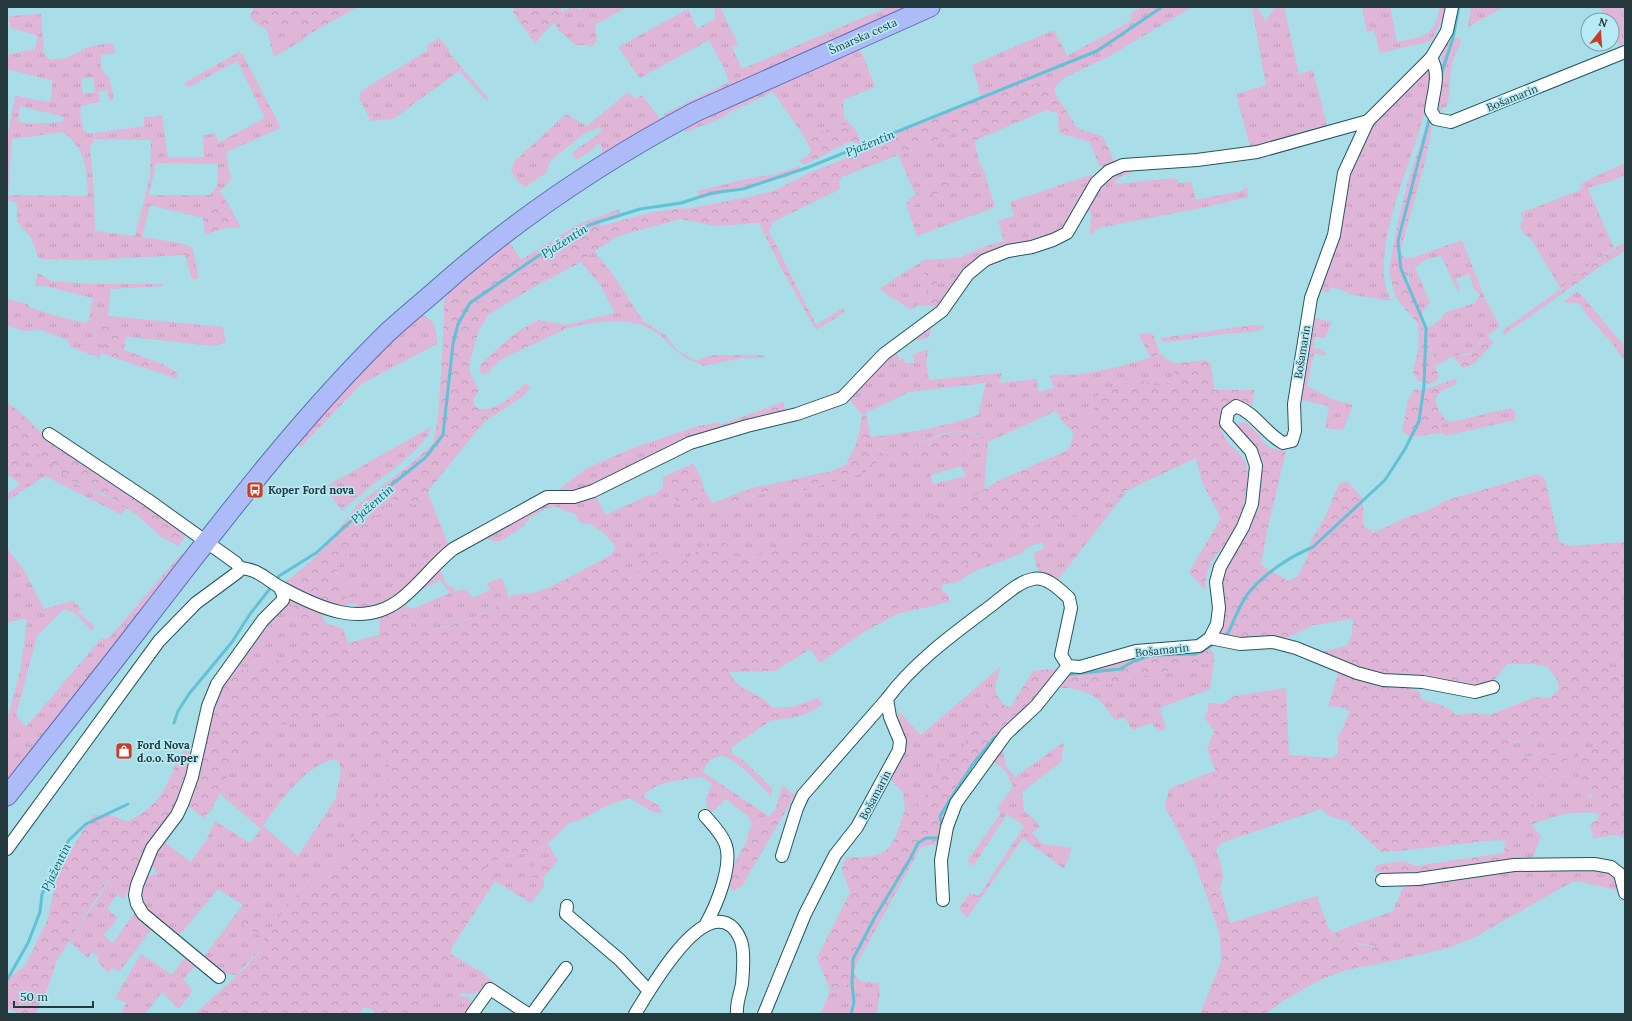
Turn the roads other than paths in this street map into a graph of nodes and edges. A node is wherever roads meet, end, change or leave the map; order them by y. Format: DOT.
graph roads {
  1 [pos="930,7"];
  2 [pos="1452,7"];
  3 [pos="1625,52"];
  4 [pos="1431,58"];
  5 [pos="1368,121"];
  6 [pos="49,434"];
  7 [pos="206,542"];
  8 [pos="239,567"];
  9 [pos="280,588"];
  10 [pos="1210,638"];
  11 [pos="1068,666"];
  12 [pos="1494,687"];
  13 [pos="887,699"];
  14 [pos="7,796"];
  15 [pos="705,816"];
  16 [pos="7,849"];
  17 [pos="782,856"];
  18 [pos="1382,880"];
  19 [pos="1625,893"];
  20 [pos="943,900"];
  21 [pos="567,906"];
  22 [pos="706,924"];
  23 [pos="566,968"];
  24 [pos="219,977"];
  25 [pos="649,991"];
  26 [pos="472,1014"];
  27 [pos="528,1014"];
  28 [pos="532,1014"];
  29 [pos="635,1014"];
  30 [pos="737,1014"];
  31 [pos="764,1014"];
  1 -- 7 [label="main road, Šmarska cesta"];
  2 -- 4 [label="street, Bošamarin"];
  3 -- 4 [label="street, Bošamarin"];
  4 -- 5 [label="street, Bošamarin"];
  5 -- 9 [label="street"];
  5 -- 10 [label="street, Bošamarin"];
  6 -- 7 [label="street"];
  7 -- 8 [label="street"];
  7 -- 14 [label="main road, Šmarska cesta"];
  8 -- 9 [label="street"];
  8 -- 16 [label="street"];
  9 -- 24 [label="street"];
  10 -- 11 [label="street, Bošamarin"];
  10 -- 12 [label="street"];
  11 -- 13 [label="street"];
  11 -- 20 [label="street"];
  13 -- 17 [label="street"];
  13 -- 31 [label="street, Bošamarin"];
  15 -- 22 [label="street"];
  18 -- 19 [label="street"];
  21 -- 25 [label="street"];
  22 -- 25 [label="street"];
  22 -- 30 [label="street"];
  23 -- 28 [label="street"];
  25 -- 29 [label="street"];
  26 -- 27 [label="street"];
}
